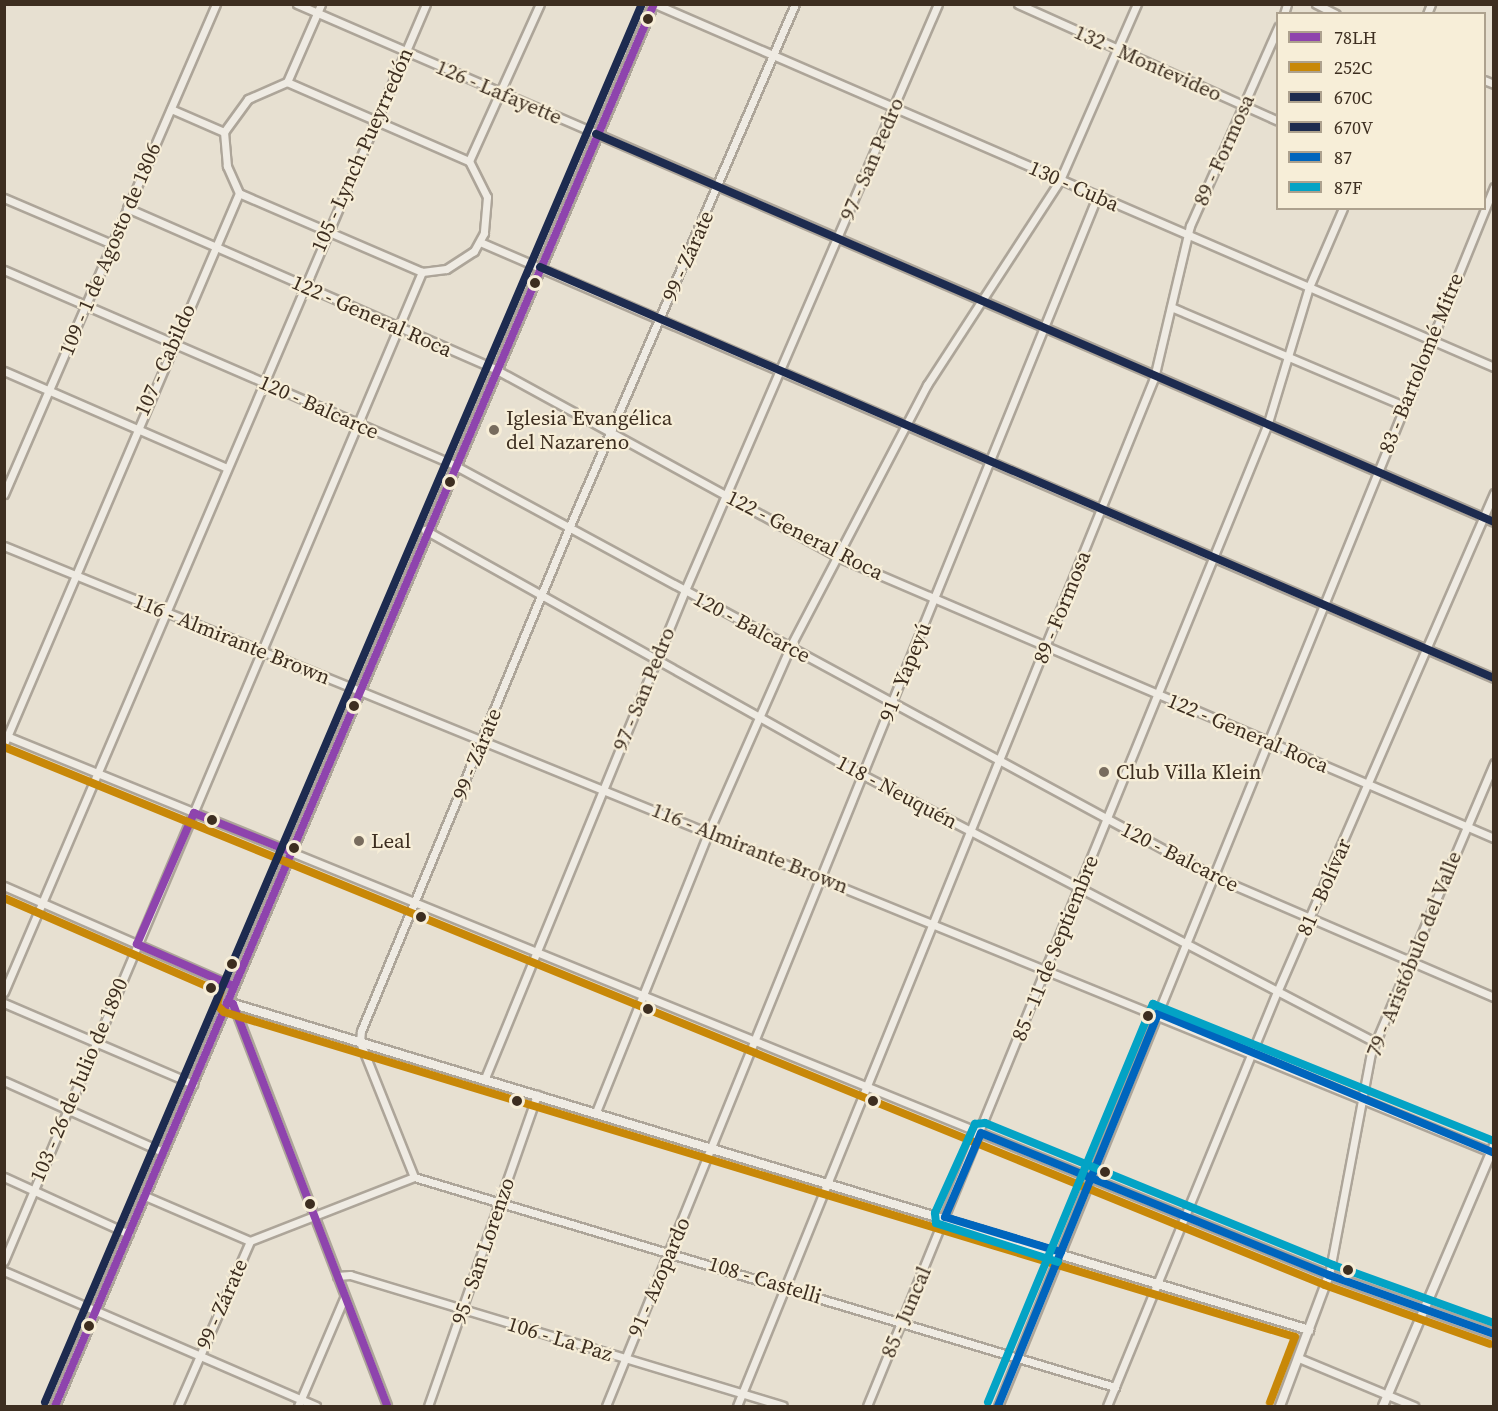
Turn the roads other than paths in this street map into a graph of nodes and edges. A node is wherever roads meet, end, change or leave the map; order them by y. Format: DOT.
graph roads {
  1 [pos="216,4"];
  2 [pos="297,4"];
  3 [pos="321,4"];
  4 [pos="426,4"];
  5 [pos="540,4"];
  6 [pos="655,4"];
  7 [pos="795,4"];
  8 [pos="938,4"];
  9 [pos="1018,4"];
  10 [pos="1137,4"];
  11 [pos="1316,4"];
  12 [pos="1332,12"];
  13 [pos="317,13"];
  14 [pos="1276,32"];
  15 [pos="1118,48"];
  16 [pos="405,52"];
  17 [pos="772,55"];
  18 [pos="287,82"];
  19 [pos="501,93"];
  20 [pos="1243,106"];
  21 [pos="894,108"];
  22 [pos="171,109"];
  23 [pos="376,118"];
  24 [pos="1276,120"];
  25 [pos="224,132"];
  26 [pos="596,134"];
  27 [pos="470,161"];
  28 [pos="1060,180"];
  29 [pos="1494,187"];
  30 [pos="718,188"];
  31 [pos="239,194"];
  32 [pos="1097,196"];
  33 [pos="4,198"];
  34 [pos="1486,200"];
  35 [pos="127,208"];
  36 [pos="1342,210"];
  37 [pos="1480,210"];
  38 [pos="326,231"];
  39 [pos="1187,235"];
  40 [pos="837,240"];
  41 [pos="480,242"];
  42 [pos="112,244"];
  43 [pos="214,247"];
  44 [pos="540,267"];
  45 [pos="4,270"];
  46 [pos="422,272"];
  47 [pos="303,286"];
  48 [pos="1309,287"];
  49 [pos="980,303"];
  50 [pos="86,305"];
  51 [pos="1171,307"];
  52 [pos="660,320"];
  53 [pos="398,328"];
  54 [pos="1043,330"];
  55 [pos="1431,340"];
  56 [pos="172,343"];
  57 [pos="1287,356"];
  58 [pos="1494,367"];
  59 [pos="495,369"];
  60 [pos="4,371"];
  61 [pos="781,372"];
  62 [pos="1154,378"];
  63 [pos="262,382"];
  64 [pos="49,390"];
  65 [pos="1404,406"];
  66 [pos="355,423"];
  67 [pos="1267,426"];
  68 [pos="906,427"];
  69 [pos="135,428"];
  70 [pos="611,432"];
  71 [pos="990,464"];
  72 [pos="454,465"];
  73 [pos="225,466"];
  74 [pos="1376,472"];
  75 [pos="5,489"];
  76 [pos="1494,493"];
  77 [pos="726,495"];
  78 [pos="1101,511"];
  79 [pos="1483,518"];
  80 [pos="1494,522"];
  81 [pos="569,528"];
  82 [pos="425,530"];
  83 [pos="4,546"];
  84 [pos="838,557"];
  85 [pos="1212,560"];
  86 [pos="73,574"];
  87 [pos="685,590"];
  88 [pos="542,594"];
  89 [pos="934,598"];
  90 [pos="1324,606"];
  91 [pos="166,612"];
  92 [pos="790,647"];
  93 [pos="1046,647"];
  94 [pos="1424,650"];
  95 [pos="262,651"];
  96 [pos="656,659"];
  97 [pos="1494,678"];
  98 [pos="357,689"];
  99 [pos="1157,694"];
  100 [pos="892,702"];
  101 [pos="758,716"];
  102 [pos="6,738"];
  103 [pos="483,739"];
  104 [pos="1269,742"];
  105 [pos="999,761"];
  106 [pos="1494,763"];
  107 [pos="96,774"];
  108 [pos="863,775"];
  109 [pos="1368,785"];
  110 [pos="603,788"];
  111 [pos="194,813"];
  112 [pos="1107,819"];
  113 [pos="1466,826"];
  114 [pos="709,831"];
  115 [pos="971,831"];
  116 [pos="1494,838"];
  117 [pos="289,851"];
  118 [pos="1215,877"];
  119 [pos="820,878"];
  120 [pos="4,886"];
  121 [pos="1079,888"];
  122 [pos="43,903"];
  123 [pos="416,903"];
  124 [pos="1310,918"];
  125 [pos="934,922"];
  126 [pos="137,944"];
  127 [pos="1187,945"];
  128 [pos="537,953"];
  129 [pos="1410,960"];
  130 [pos="1047,967"];
  131 [pos="233,986"];
  132 [pos="4,992"];
  133 [pos="1277,992"];
  134 [pos="643,994"];
  135 [pos="1494,997"];
  136 [pos="4,1003"];
  137 [pos="230,1003"];
  138 [pos="1158,1013"];
  139 [pos="756,1041"];
  140 [pos="94,1042"];
  141 [pos="360,1042"];
  142 [pos="1375,1042"];
  143 [pos="1254,1052"];
  144 [pos="484,1078"];
  145 [pos="4,1081"];
  146 [pos="193,1084"];
  147 [pos="866,1085"];
  148 [pos="537,1094"];
  149 [pos="1362,1098"];
  150 [pos="67,1110"];
  151 [pos="596,1112"];
  152 [pos="981,1132"];
  153 [pos="712,1146"];
  154 [pos="1493,1151"];
  155 [pos="163,1152"];
  156 [pos="4,1176"];
  157 [pos="414,1177"];
  158 [pos="1092,1177"];
  159 [pos="830,1182"];
  160 [pos="34,1190"];
  161 [pos="146,1196"];
  162 [pos="501,1201"];
  163 [pos="314,1216"];
  164 [pos="945,1217"];
  165 [pos="1188,1217"];
  166 [pos="129,1234"];
  167 [pos="250,1241"];
  168 [pos="671,1251"];
  169 [pos="1061,1252"];
  170 [pos="4,1261"];
  171 [pos="4,1271"];
  172 [pos="1329,1275"];
  173 [pos="337,1276"];
  174 [pos="1160,1283"];
  175 [pos="787,1287"];
  176 [pos="344,1298"];
  177 [pos="464,1309"];
  178 [pos="1424,1309"];
  179 [pos="96,1311"];
  180 [pos="902,1322"];
  181 [pos="1309,1330"];
  182 [pos="1494,1334"];
  183 [pos="198,1357"];
  184 [pos="1018,1358"];
  185 [pos="1299,1358"];
  186 [pos="625,1359"];
  187 [pos="1115,1387"];
  188 [pos="742,1394"];
  189 [pos="1388,1395"];
  190 [pos="300,1403"];
  191 [pos="55,1407"];
  192 [pos="178,1407"];
  193 [pos="316,1407"];
  194 [pos="387,1407"];
  195 [pos="428,1407"];
  196 [pos="606,1407"];
  197 [pos="737,1407"];
  198 [pos="783,1407"];
  199 [pos="867,1407"];
  200 [pos="998,1407"];
  201 [pos="1107,1407"];
  202 [pos="1281,1407"];
  203 [pos="1383,1407"];
  204 [pos="1414,1407"];
  1 -- 22 [label="street, 109 - 1 de Agosto de 1806"];
  2 -- 13 [label="street, 126 - Lafayette"];
  3 -- 13 [label="street"];
  4 -- 16 [label="street, 105 - Lynch Pueyrredón"];
  5 -- 19 [label="street"];
  6 -- 17 [label="street, 130 - Cuba"];
  6 -- 26 [label="street"];
  7 -- 17 [label="street, 99 - Zárate"];
  8 -- 21 [label="street, 97 - San Pedro"];
  9 -- 15 [label="street, 132 - Montevideo"];
  10 -- 15 [label="street"];
  11 -- 12 [label="street"];
  13 -- 16 [label="street, 126 - Lafayette"];
  13 -- 18 [label="street"];
  14 -- 20 [label="street, 89 - Formosa"];
  15 -- 20 [label="street, 132 - Montevideo"];
  15 -- 28 [label="street"];
  16 -- 19 [label="street, 126 - Lafayette"];
  16 -- 23 [label="street, 105 - Lynch Pueyrredón"];
  17 -- 21 [label="street, 130 - Cuba"];
  17 -- 30 [label="street, 99 - Zárate"];
  18 -- 23 [label="street"];
  18 -- 25 [label="street"];
  19 -- 26 [label="street, 126 - Lafayette"];
  19 -- 27 [label="street"];
  20 -- 24 [label="street, 132 - Montevideo"];
  20 -- 39 [label="street, 89 - Formosa"];
  21 -- 28 [label="street, 130 - Cuba"];
  21 -- 40 [label="street, 97 - San Pedro"];
  22 -- 25 [label="street"];
  22 -- 35 [label="street, 109 - 1 de Agosto de 1806"];
  23 -- 27 [label="street"];
  23 -- 38 [label="street, 105 - Lynch Pueyrredón"];
  25 -- 31 [label="street"];
  26 -- 30 [label="street, 126 - Lafayette"];
  26 -- 44 [label="street"];
  27 -- 41 [label="street"];
  28 -- 32 [label="street, 130 - Cuba"];
  28 -- 49 [label="street"];
  29 -- 34 [label="street, 83 - Bartolomé Mitre"];
  30 -- 40 [label="street, 126 - Lafayette"];
  30 -- 52 [label="street, 99 - Zárate"];
  31 -- 38 [label="street"];
  31 -- 43 [label="street, 107 - Cabildo"];
  32 -- 39 [label="street, 130 - Cuba"];
  32 -- 54 [label="street, 91 - Yapeyú"];
  33 -- 42 [label="street"];
  35 -- 42 [label="street, 109 - 1 de Agosto de 1806"];
  35 -- 43 [label="street, 122 - General Roca"];
  36 -- 48 [label="street, 85 - 11 de Septiembre"];
  37 -- 55 [label="street, 83 - Bartolomé Mitre"];
  38 -- 46 [label="street"];
  38 -- 47 [label="street, 105 - Lynch Pueyrredón"];
  39 -- 48 [label="street, 130 - Cuba"];
  39 -- 51 [label="street, 89 - Formosa"];
  40 -- 49 [label="street, 126 - Lafayette"];
  40 -- 61 [label="street, 97 - San Pedro"];
  41 -- 44 [label="street"];
  41 -- 46 [label="street"];
  42 -- 50 [label="street, 109 - 1 de Agosto de 1806"];
  43 -- 47 [label="street, 122 - General Roca"];
  43 -- 56 [label="street, 107 - Cabildo"];
  44 -- 52 [label="street"];
  44 -- 59 [label="street"];
  45 -- 50 [label="street, 120 - Balcarce"];
  46 -- 53 [label="street, 103 - 26 de Julio de 1890"];
  47 -- 53 [label="street, 122 - General Roca"];
  47 -- 63 [label="street, 105 - Lynch Pueyrredón"];
  48 -- 55 [label="street, 130 - Cuba"];
  48 -- 57 [label="street, 85 - 11 de Septiembre"];
  49 -- 54 [label="street, 126 - Lafayette"];
  49 -- 68 [label="street"];
  50 -- 56 [label="street, 120 - Balcarce"];
  50 -- 64 [label="street, 109 - 1 de Agosto de 1806"];
  51 -- 57 [label="street"];
  51 -- 62 [label="street, 89 - Formosa"];
  52 -- 61 [label="street"];
  52 -- 70 [label="street, 99 - Zárate"];
  53 -- 59 [label="street, 122 - General Roca"];
  53 -- 66 [label="street, 103 - 26 de Julio de 1890"];
  54 -- 62 [label="street, 126 - Lafayette"];
  54 -- 71 [label="street, 91 - Yapeyú"];
  55 -- 58 [label="street, 130 - Cuba"];
  55 -- 65 [label="street, 83 - Bartolomé Mitre"];
  56 -- 63 [label="street, 120 - Balcarce"];
  56 -- 69 [label="street, 107 - Cabildo"];
  57 -- 65 [label="street"];
  57 -- 67 [label="street, 85 - 11 de Septiembre"];
  59 -- 70 [label="street, 122 - General Roca"];
  59 -- 72 [label="street"];
  60 -- 64 [label="street"];
  61 -- 68 [label="street"];
  61 -- 77 [label="street, 97 - San Pedro"];
  62 -- 67 [label="street, 126 - Lafayette"];
  62 -- 78 [label="street, 89 - Formosa"];
  63 -- 66 [label="street, 120 - Balcarce"];
  63 -- 73 [label="street, 105 - Lynch Pueyrredón"];
  64 -- 69 [label="street"];
  64 -- 75 [label="street, 109 - 1 de Agosto de 1806"];
  65 -- 74 [label="street, 83 - Bartolomé Mitre"];
  66 -- 72 [label="street, 120 - Balcarce"];
  66 -- 95 [label="street, 103 - 26 de Julio de 1890"];
  67 -- 74 [label="street, 126 - Lafayette"];
  67 -- 85 [label="street, 85 - 11 de Septiembre"];
  68 -- 71 [label="street"];
  68 -- 84 [label="street"];
  69 -- 73 [label="street"];
  69 -- 86 [label="street, 107 - Cabildo"];
  70 -- 77 [label="street, 122 - General Roca"];
  70 -- 81 [label="street, 99 - Zárate"];
  71 -- 78 [label="street"];
  71 -- 89 [label="street, 91 - Yapeyú"];
  72 -- 81 [label="street, 120 - Balcarce"];
  72 -- 82 [label="street"];
  73 -- 91 [label="street, 105 - Lynch Pueyrredón"];
  74 -- 79 [label="street, 126 - Lafayette"];
  74 -- 90 [label="street, 83 - Bartolomé Mitre"];
  76 -- 79 [label="street, 81 - Bolívar"];
  77 -- 84 [label="street, 122 - General Roca"];
  77 -- 87 [label="street, 97 - San Pedro"];
  78 -- 85 [label="street"];
  78 -- 93 [label="street, 89 - Formosa"];
  79 -- 80 [label="street, 126 - Lafayette"];
  79 -- 94 [label="street, 81 - Bolívar"];
  81 -- 87 [label="street, 120 - Balcarce"];
  81 -- 88 [label="street, 99 - Zárate"];
  82 -- 88 [label="street, 118 - Neuquén"];
  82 -- 98 [label="street"];
  83 -- 86 [label="street, 116 - Almirante Brown"];
  84 -- 89 [label="street, 122 - General Roca"];
  84 -- 92 [label="street"];
  85 -- 90 [label="street"];
  85 -- 99 [label="street, 85 - 11 de Septiembre"];
  86 -- 91 [label="street, 116 - Almirante Brown"];
  86 -- 102 [label="street, 107 - Cabildo"];
  87 -- 92 [label="street, 120 - Balcarce"];
  87 -- 96 [label="street, 97 - San Pedro"];
  88 -- 96 [label="street, 118 - Neuquén"];
  88 -- 103 [label="street, 99 - Zárate"];
  89 -- 93 [label="street, 122 - General Roca"];
  89 -- 100 [label="street, 91 - Yapeyú"];
  90 -- 94 [label="street"];
  90 -- 104 [label="street, 83 - Bartolomé Mitre"];
  91 -- 95 [label="street, 116 - Almirante Brown"];
  91 -- 107 [label="street, 105 - Lynch Pueyrredón"];
  92 -- 100 [label="street, 120 - Balcarce"];
  92 -- 101 [label="street"];
  93 -- 99 [label="street, 122 - General Roca"];
  93 -- 105 [label="street, 89 - Formosa"];
  94 -- 97 [label="street"];
  94 -- 109 [label="street, 81 - Bolívar"];
  95 -- 98 [label="street, 116 - Almirante Brown"];
  95 -- 111 [label="street, 103 - 26 de Julio de 1890"];
  96 -- 101 [label="street, 118 - Neuquén"];
  96 -- 110 [label="street, 97 - San Pedro"];
  98 -- 103 [label="street, 116 - Almirante Brown"];
  98 -- 117 [label="street"];
  99 -- 104 [label="street, 122 - General Roca"];
  99 -- 112 [label="street, 85 - 11 de Septiembre"];
  100 -- 105 [label="street, 120 - Balcarce"];
  100 -- 108 [label="street, 91 - Yapeyú"];
  101 -- 108 [label="street, 118 - Neuquén"];
  101 -- 114 [label="street"];
  102 -- 107 [label="street"];
  103 -- 110 [label="street, 116 - Almirante Brown"];
  103 -- 123 [label="street, 99 - Zárate"];
  104 -- 109 [label="street, 122 - General Roca"];
  104 -- 118 [label="street, 83 - Bartolomé Mitre"];
  105 -- 112 [label="street, 120 - Balcarce"];
  105 -- 115 [label="street, 89 - Formosa"];
  106 -- 113 [label="street, 79 - Aristóbulo del Valle"];
  107 -- 111 [label="street"];
  107 -- 122 [label="street, 105 - Lynch Pueyrredón"];
  108 -- 115 [label="street, 118 - Neuquén"];
  108 -- 119 [label="street, 91 - Yapeyú"];
  109 -- 113 [label="street, 122 - General Roca"];
  109 -- 124 [label="street, 81 - Bolívar"];
  110 -- 114 [label="street, 116 - Almirante Brown"];
  110 -- 128 [label="street, 97 - San Pedro"];
  111 -- 117 [label="street"];
  111 -- 126 [label="street, 103 - 26 de Julio de 1890"];
  112 -- 118 [label="street, 120 - Balcarce"];
  112 -- 121 [label="street, 85 - 11 de Septiembre"];
  113 -- 116 [label="street, 122 - General Roca"];
  113 -- 129 [label="street, 79 - Aristóbulo del Valle"];
  114 -- 119 [label="street, 116 - Almirante Brown"];
  114 -- 134 [label="street"];
  115 -- 121 [label="street, 118 - Neuquén"];
  115 -- 125 [label="street, 89 - Formosa"];
  117 -- 123 [label="street"];
  117 -- 131 [label="street"];
  118 -- 124 [label="street, 120 - Balcarce"];
  118 -- 127 [label="street, 83 - Bartolomé Mitre"];
  119 -- 125 [label="street, 116 - Almirante Brown"];
  119 -- 139 [label="street, 91 - Yapeyú"];
  120 -- 122 [label="street"];
  121 -- 127 [label="street, 118 - Neuquén"];
  121 -- 130 [label="street, 85 - 11 de Septiembre"];
  122 -- 126 [label="street"];
  122 -- 132 [label="street, 105 - Lynch Pueyrredón"];
  123 -- 128 [label="street"];
  123 -- 141 [label="street, 99 - Zárate"];
  124 -- 129 [label="street, 120 - Balcarce"];
  124 -- 133 [label="street, 81 - Bolívar"];
  125 -- 130 [label="street, 116 - Almirante Brown"];
  125 -- 147 [label="street, 89 - Formosa"];
  126 -- 131 [label="street"];
  126 -- 140 [label="street, 103 - 26 de Julio de 1890"];
  127 -- 133 [label="street, 118 - Neuquén"];
  127 -- 138 [label="street, 83 - Bartolomé Mitre"];
  128 -- 134 [label="street"];
  128 -- 144 [label="street, 97 - San Pedro"];
  129 -- 135 [label="street, 120 - Balcarce"];
  129 -- 142 [label="street, 79 - Aristóbulo del Valle"];
  130 -- 138 [label="street, 116 - Almirante Brown"];
  130 -- 152 [label="street, 85 - 11 de Septiembre"];
  131 -- 137 [label="street"];
  133 -- 142 [label="street, 118 - Neuquén"];
  133 -- 143 [label="street, 81 - Bolívar"];
  134 -- 139 [label="street"];
  134 -- 151 [label="street"];
  136 -- 140 [label="street"];
  137 -- 141 [label="street"];
  137 -- 146 [label="street"];
  137 -- 163 [label="street"];
  138 -- 143 [label="street, 116 - Almirante Brown"];
  138 -- 158 [label="street, 83 - Bartolomé Mitre"];
  139 -- 147 [label="street"];
  139 -- 153 [label="street, 91 - Yapeyú"];
  140 -- 146 [label="street"];
  140 -- 150 [label="street, 103 - 26 de Julio de 1890"];
  141 -- 144 [label="street"];
  141 -- 157 [label="street"];
  142 -- 149 [label="street, 79 - Aristóbulo del Valle"];
  143 -- 149 [label="street, 116 - Almirante Brown"];
  143 -- 165 [label="street, 81 - Bolívar"];
  144 -- 148 [label="street"];
  145 -- 150 [label="street"];
  146 -- 155 [label="street"];
  147 -- 152 [label="street"];
  147 -- 159 [label="street, 89 - Formosa"];
  148 -- 151 [label="street"];
  148 -- 162 [label="street, 95 - San Lorenzo"];
  149 -- 154 [label="street, 116 - Almirante Brown"];
  149 -- 172 [label="street, 79 - Aristóbulo del Valle"];
  150 -- 155 [label="street"];
  150 -- 160 [label="street, 103 - 26 de Julio de 1890"];
  151 -- 153 [label="street"];
  152 -- 158 [label="street"];
  152 -- 164 [label="street, 85 - 11 de Septiembre"];
  153 -- 159 [label="street"];
  153 -- 168 [label="street, 91 - Azopardo"];
  154 -- 178 [label="street"];
  155 -- 161 [label="street"];
  156 -- 160 [label="street"];
  157 -- 162 [label="street, 108 - Castelli"];
  157 -- 163 [label="street, 99 - Zárate"];
  158 -- 165 [label="street"];
  158 -- 169 [label="street, 83 - Bartolomé Mitre"];
  159 -- 164 [label="street"];
  159 -- 175 [label="street, 89 - Formosa"];
  160 -- 166 [label="street"];
  160 -- 170 [label="street, 103 - 26 de Julio de 1890"];
  161 -- 166 [label="street"];
  161 -- 167 [label="street"];
  162 -- 168 [label="street, 108 - Castelli"];
  162 -- 177 [label="street, 95 - San Lorenzo"];
  163 -- 167 [label="street, 99 - Zárate"];
  163 -- 173 [label="street"];
  164 -- 169 [label="street"];
  164 -- 180 [label="street, 85 - Juncal"];
  165 -- 172 [label="street"];
  165 -- 174 [label="street, 81 - Bolívar"];
  166 -- 179 [label="street"];
  167 -- 183 [label="street, 99 - Zárate"];
  168 -- 175 [label="street, 108 - Castelli"];
  168 -- 186 [label="street, 91 - Azopardo"];
  169 -- 174 [label="street"];
  169 -- 184 [label="street, 83 - Bartolomé Mitre"];
  171 -- 179 [label="street"];
  172 -- 178 [label="street"];
  172 -- 181 [label="street, 79 - Aristóbulo del Valle"];
  173 -- 176 [label="street"];
  173 -- 177 [label="street, 106 - La Paz"];
  174 -- 181 [label="street"];
  174 -- 187 [label="street, 81 - Bolívar"];
  175 -- 180 [label="street, 108 - Castelli"];
  175 -- 188 [label="street, 89 - Formosa"];
  176 -- 190 [label="street"];
  176 -- 194 [label="street"];
  177 -- 186 [label="street, 106 - La Paz"];
  177 -- 195 [label="street, 95 - San Lorenzo"];
  178 -- 182 [label="street"];
  178 -- 189 [label="street"];
  179 -- 183 [label="street"];
  179 -- 191 [label="street"];
  180 -- 184 [label="street, 108 - Castelli"];
  180 -- 199 [label="street, 85 - Juncal"];
  181 -- 185 [label="street, 79 - Aristóbulo del Valle"];
  183 -- 190 [label="street"];
  183 -- 192 [label="street, 99 - Zárate"];
  184 -- 187 [label="street, 108 - Castelli"];
  184 -- 200 [label="street, 83 - Bartolomé Mitre"];
  185 -- 189 [label="street"];
  185 -- 202 [label="street, 79 - Aristóbulo del Valle"];
  186 -- 188 [label="street, 106 - La Paz"];
  186 -- 196 [label="street, 91 - Azopardo"];
  187 -- 201 [label="street, 81 - Bolívar"];
  188 -- 197 [label="street, 89 - Formosa"];
  188 -- 198 [label="street, 106 - La Paz"];
  189 -- 203 [label="street"];
  189 -- 204 [label="street"];
  190 -- 193 [label="street"];
}
